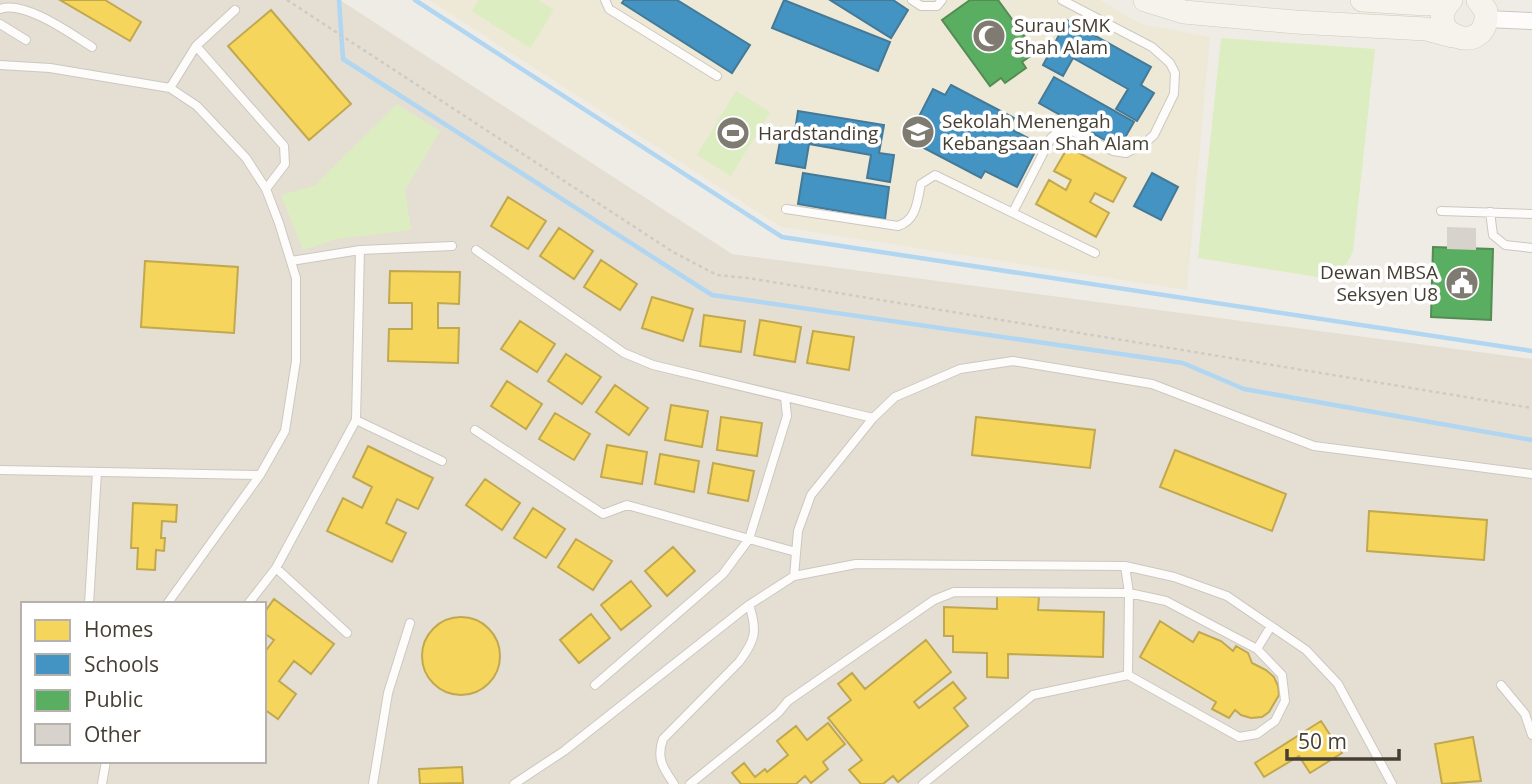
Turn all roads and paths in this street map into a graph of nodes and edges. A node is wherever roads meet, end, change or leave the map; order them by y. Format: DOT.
graph roads {
  1 [pos="287,0"];
  2 [pos="606,0"];
  3 [pos="912,0"];
  4 [pos="942,0"];
  5 [pos="1062,0"];
  6 [pos="1145,0"];
  7 [pos="1362,0"];
  8 [pos="1390,1"];
  9 [pos="1450,1"];
  10 [pos="0,9"];
  11 [pos="235,10"];
  12 [pos="1482,10"];
  13 [pos="1532,20"];
  14 [pos="0,24"];
  15 [pos="1452,36"];
  16 [pos="26,40"];
  17 [pos="196,46"];
  18 [pos="92,47"];
  19 [pos="0,65"];
  20 [pos="717,76"];
  21 [pos="170,88"];
  22 [pos="266,189"];
  23 [pos="786,209"];
  24 [pos="1441,211"];
  25 [pos="1013,212"];
  26 [pos="1490,212"];
  27 [pos="1532,214"];
  28 [pos="452,246"];
  29 [pos="1532,248"];
  30 [pos="360,250"];
  31 [pos="476,250"];
  32 [pos="1096,253"];
  33 [pos="291,261"];
  34 [pos="785,397"];
  35 [pos="1532,408"];
  36 [pos="873,418"];
  37 [pos="356,420"];
  38 [pos="475,430"];
  39 [pos="442,461"];
  40 [pos="0,470"];
  41 [pos="97,472"];
  42 [pos="1532,474"];
  43 [pos="260,475"];
  44 [pos="749,539"];
  45 [pos="796,552"];
  46 [pos="1125,566"];
  47 [pos="276,568"];
  48 [pos="794,576"];
  49 [pos="1129,593"];
  50 [pos="89,602"];
  51 [pos="168,602"];
  52 [pos="250,602"];
  53 [pos="748,605"];
  54 [pos="410,623"];
  55 [pos="1271,626"];
  56 [pos="348,633"];
  57 [pos="1257,649"];
  58 [pos="1128,675"];
  59 [pos="596,685"];
  60 [pos="1501,685"];
  61 [pos="1532,735"];
  62 [pos="106,763"];
  63 [pos="102,784"];
  64 [pos="373,784"];
  65 [pos="514,784"];
  66 [pos="674,784"];
  67 [pos="690,784"];
  68 [pos="923,784"];
  69 [pos="1392,784"];
  1 -- 35 [label="path"];
  2 -- 20 [label="lane"];
  3 -- 4 [label="lane"];
  5 -- 25 [label="lane"];
  6 -- 15 [label="street"];
  7 -- 8 [label="street"];
  8 -- 9 [label="street"];
  9 -- 15 [label="street"];
  10 -- 18 [label="lane"];
  11 -- 17 [label="lane"];
  12 -- 13 [label="street"];
  12 -- 15 [label="street"];
  14 -- 16 [label="lane"];
  17 -- 21 [label="lane"];
  17 -- 22 [label="lane"];
  19 -- 21 [label="lane"];
  21 -- 22 [label="lane"];
  22 -- 33 [label="lane"];
  23 -- 25 [label="lane"];
  24 -- 26 [label="lane"];
  25 -- 32 [label="lane"];
  26 -- 27 [label="lane"];
  26 -- 29 [label="lane"];
  28 -- 30 [label="lane"];
  30 -- 33 [label="lane"];
  30 -- 37 [label="lane"];
  31 -- 34 [label="lane"];
  33 -- 43 [label="lane"];
  34 -- 36 [label="lane"];
  34 -- 44 [label="lane"];
  36 -- 42 [label="lane"];
  36 -- 45 [label="lane"];
  37 -- 39 [label="lane"];
  37 -- 47 [label="lane"];
  38 -- 44 [label="lane"];
  40 -- 41 [label="lane"];
  41 -- 43 [label="lane"];
  41 -- 50 [label="lane"];
  43 -- 51 [label="lane"];
  44 -- 45 [label="lane"];
  44 -- 59 [label="lane"];
  45 -- 48 [label="lane"];
  46 -- 48 [label="lane"];
  46 -- 49 [label="lane"];
  46 -- 55 [label="lane"];
  47 -- 52 [label="lane"];
  47 -- 56 [label="lane"];
  48 -- 53 [label="lane"];
  49 -- 57 [label="lane"];
  49 -- 58 [label="lane"];
  49 -- 67 [label="lane"];
  53 -- 65 [label="lane"];
  53 -- 66 [label="lane"];
  54 -- 64 [label="lane"];
  55 -- 57 [label="lane"];
  55 -- 69 [label="lane"];
  57 -- 58 [label="lane"];
  58 -- 68 [label="lane"];
  60 -- 61 [label="lane"];
  62 -- 63 [label="lane"];
}
